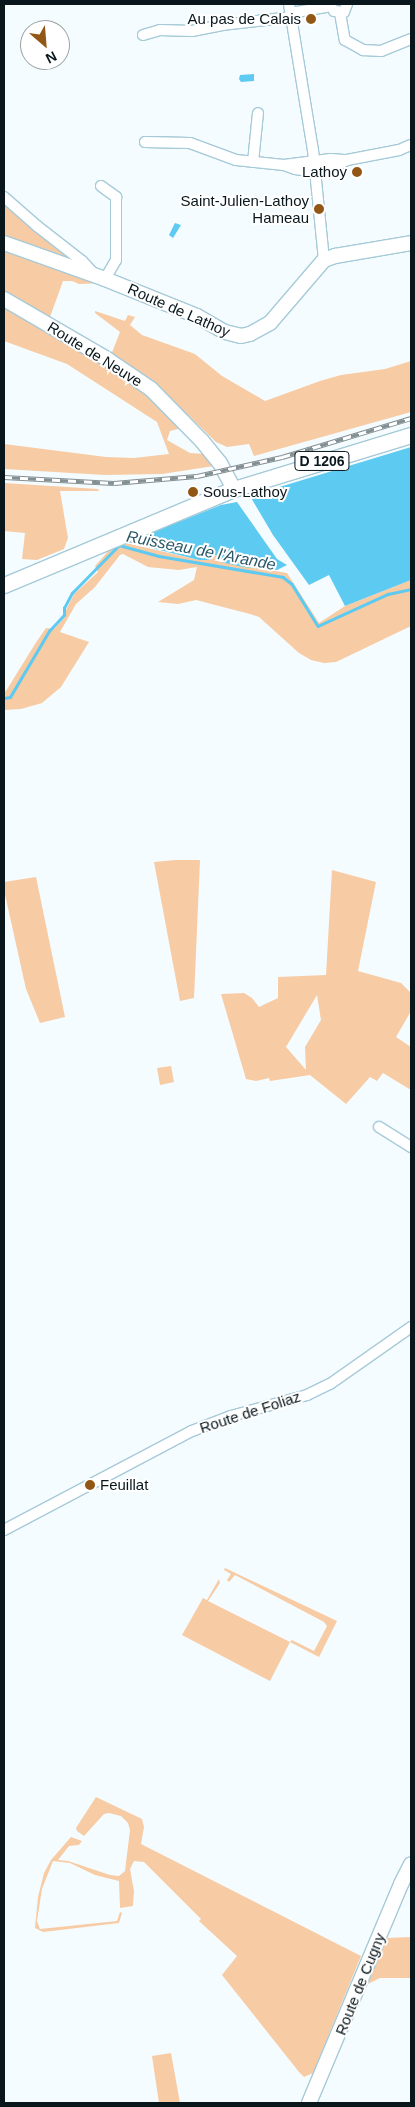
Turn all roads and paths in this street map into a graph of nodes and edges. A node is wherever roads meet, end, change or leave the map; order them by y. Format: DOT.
graph roads {
  1 [pos="347,4"];
  2 [pos="331,5"];
  3 [pos="291,11"];
  4 [pos="340,13"];
  5 [pos="143,36"];
  6 [pos="411,39"];
  7 [pos="258,113"];
  8 [pos="145,142"];
  9 [pos="411,145"];
  10 [pos="253,162"];
  11 [pos="315,167"];
  12 [pos="101,186"];
  13 [pos="4,197"];
  14 [pos="4,243"];
  15 [pos="411,243"];
  16 [pos="324,260"];
  17 [pos="100,277"];
  18 [pos="4,299"];
  19 [pos="411,435"];
  20 [pos="234,490"];
  21 [pos="4,585"];
  22 [pos="379,1127"];
  23 [pos="411,1147"];
  24 [pos="411,1327"];
  25 [pos="4,1530"];
  26 [pos="411,1864"];
  27 [pos="309,2103"];
  1 -- 4 [label="street"];
  2 -- 3 [label="street"];
  2 -- 4 [label="street"];
  3 -- 5 [label="street"];
  3 -- 11 [label="street"];
  4 -- 6 [label="street"];
  7 -- 10 [label="street"];
  8 -- 10 [label="street"];
  9 -- 11 [label="street"];
  10 -- 11 [label="street"];
  11 -- 16 [label="street"];
  12 -- 17 [label="street"];
  13 -- 17 [label="street, Route de Lathoy"];
  14 -- 17 [label="street"];
  15 -- 16 [label="street"];
  16 -- 17 [label="street, Route de Lathoy"];
  18 -- 20 [label="street, Route de Neuve"];
  19 -- 20 [label="main road, D 1206"];
  20 -- 21 [label="main road, D 1206"];
  22 -- 23 [label="street"];
  24 -- 25 [label="street, Route de Foliaz"];
  26 -- 27 [label="street, Route de Cugny"];
}
